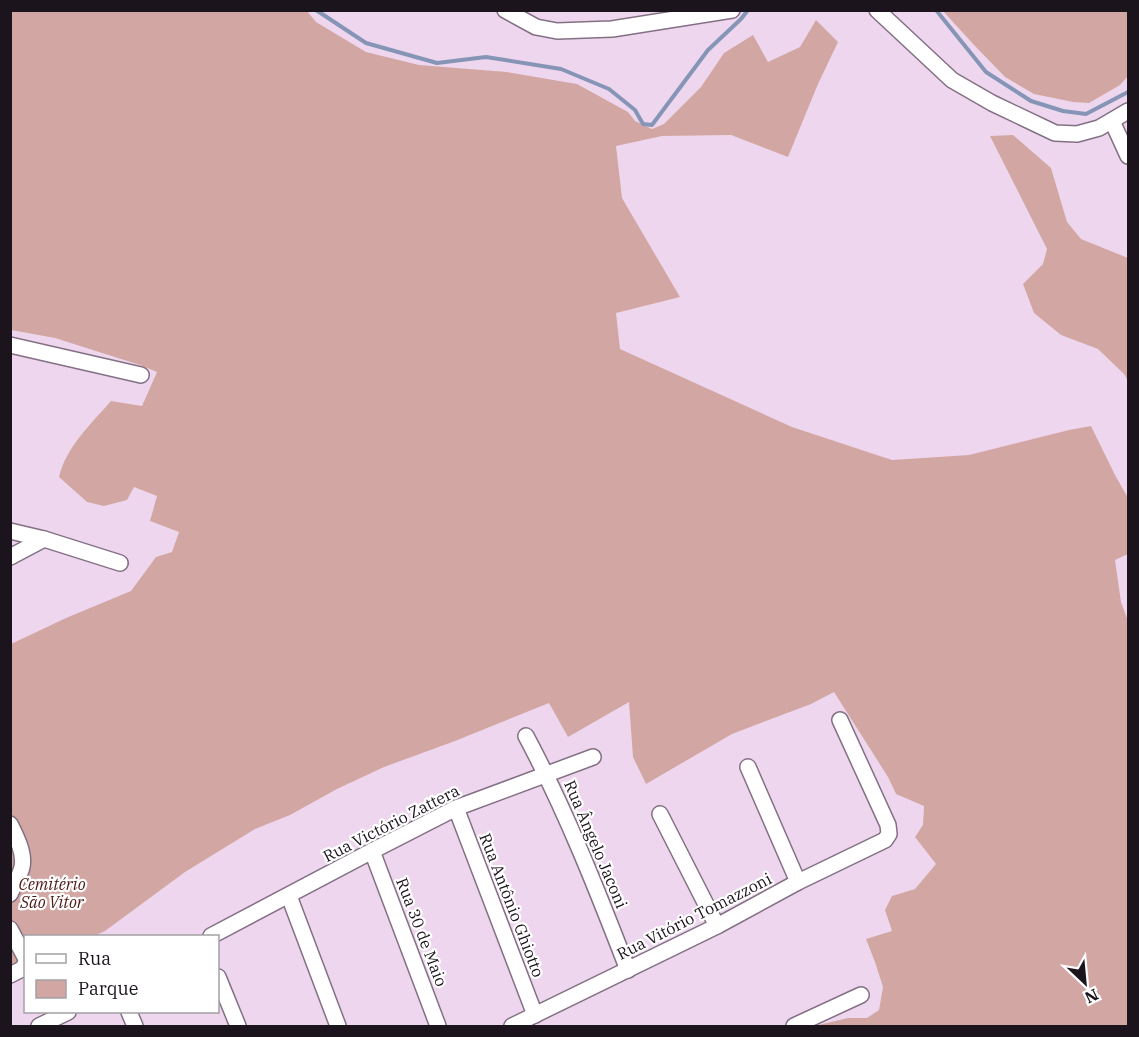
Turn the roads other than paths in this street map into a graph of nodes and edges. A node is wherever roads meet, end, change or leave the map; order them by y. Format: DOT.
graph roads {
  1 [pos="505,10"];
  2 [pos="732,10"];
  3 [pos="877,10"];
  4 [pos="1128,111"];
  5 [pos="1112,121"];
  6 [pos="1128,156"];
  7 [pos="10,345"];
  8 [pos="141,375"];
  9 [pos="10,531"];
  10 [pos="44,539"];
  11 [pos="10,557"];
  12 [pos="120,563"];
  13 [pos="840,720"];
  14 [pos="526,735"];
  15 [pos="593,757"];
  16 [pos="748,767"];
  17 [pos="546,774"];
  18 [pos="456,808"];
  19 [pos="660,814"];
  20 [pos="10,824"];
  21 [pos="372,851"];
  22 [pos="798,882"];
  23 [pos="10,894"];
  24 [pos="289,896"];
  25 [pos="717,926"];
  26 [pos="10,929"];
  27 [pos="213,935"];
  28 [pos="24,957"];
  29 [pos="24,965"];
  30 [pos="628,970"];
  31 [pos="10,975"];
  32 [pos="219,979"];
  33 [pos="861,995"];
  34 [pos="64,1013"];
  35 [pos="535,1015"];
  36 [pos="39,1026"];
  37 [pos="238,1026"];
  38 [pos="338,1026"];
  39 [pos="438,1026"];
  40 [pos="512,1026"];
  41 [pos="794,1026"];
  1 -- 2 [label="street"];
  3 -- 5 [label="street"];
  4 -- 5 [label="street"];
  5 -- 6 [label="street"];
  7 -- 8 [label="street"];
  9 -- 10 [label="street"];
  10 -- 11 [label="street"];
  10 -- 12 [label="street"];
  13 -- 22 [label="street, Rua Vitório Tomazzoni"];
  14 -- 17 [label="street, Rua Ângelo Jaconi"];
  15 -- 17 [label="street, Rua Victório Zattera"];
  16 -- 22 [label="street"];
  17 -- 18 [label="street, Rua Victório Zattera"];
  17 -- 30 [label="street, Rua Ângelo Jaconi"];
  18 -- 21 [label="street, Rua Victório Zattera"];
  18 -- 35 [label="street, Rua Antônio Ghiotto"];
  19 -- 25 [label="street"];
  20 -- 23 [label="street"];
  21 -- 24 [label="street, Rua Victório Zattera"];
  21 -- 39 [label="street, Rua 30 de Maio"];
  22 -- 25 [label="street, Rua Vitório Tomazzoni"];
  24 -- 27 [label="street, Rua Victório Zattera"];
  24 -- 38 [label="street"];
  25 -- 30 [label="street, Rua Vitório Tomazzoni"];
  26 -- 28 [label="street"];
  29 -- 31 [label="street"];
  30 -- 35 [label="street, Rua Vitório Tomazzoni"];
  32 -- 37 [label="street"];
  33 -- 41 [label="street"];
  34 -- 36 [label="street"];
  35 -- 40 [label="street, Rua Vitório Tomazzoni"];
}
